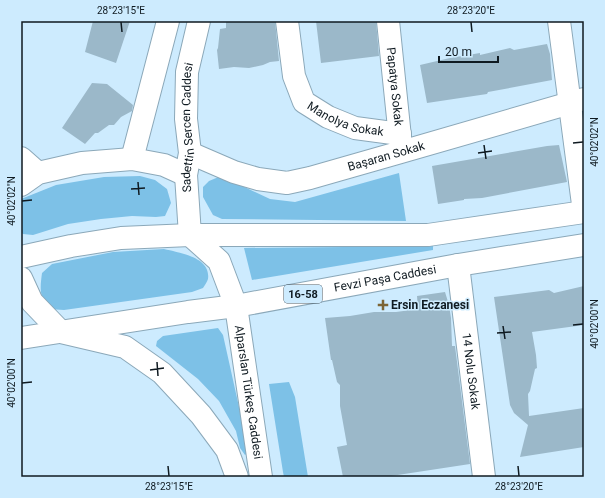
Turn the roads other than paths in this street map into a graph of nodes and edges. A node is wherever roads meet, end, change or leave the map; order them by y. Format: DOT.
graph roads {
  1 [pos="168,21"];
  2 [pos="199,21"];
  3 [pos="287,21"];
  4 [pos="388,21"];
  5 [pos="559,21"];
  6 [pos="577,101"];
  7 [pos="401,143"];
  8 [pos="190,153"];
  9 [pos="21,158"];
  10 [pos="132,159"];
  11 [pos="186,175"];
  12 [pos="30,179"];
  13 [pos="584,212"];
  14 [pos="190,235"];
  15 [pos="584,245"];
  16 [pos="21,257"];
  17 [pos="458,265"];
  18 [pos="21,278"];
  19 [pos="236,306"];
  20 [pos="61,332"];
  21 [pos="21,338"];
  22 [pos="237,477"];
  23 [pos="261,477"];
  24 [pos="484,477"];
  1 -- 10 [label="street"];
  2 -- 8 [label="street, Sadettin Sercen Caddesi"];
  3 -- 7 [label="street, Manolya Sokak"];
  4 -- 7 [label="street, Papatya Sokak"];
  5 -- 6 [label="street"];
  6 -- 7 [label="street, Başaran Sokak"];
  6 -- 13 [label="street"];
  7 -- 8 [label="street, Başaran Sokak"];
  8 -- 11 [label="street, Sadettin Sercen Caddesi"];
  9 -- 12 [label="street"];
  10 -- 11 [label="street"];
  10 -- 12 [label="street"];
  11 -- 14 [label="street, Sadettin Sercen Caddesi"];
  13 -- 14 [label="street"];
  14 -- 16 [label="street"];
  14 -- 19 [label="street, Alparslan Türkeş Caddesi"];
  15 -- 17 [label="street, Fevzi Paşa Caddesi / 16-58"];
  17 -- 19 [label="street, Fevzi Paşa Caddesi / 16-58"];
  17 -- 24 [label="street, 14 Nolu Sokak"];
  18 -- 20 [label="street"];
  19 -- 20 [label="street, Fevzi Paşa Caddesi / 16-58"];
  19 -- 23 [label="street, Alparslan Türkeş Caddesi"];
  20 -- 21 [label="street, Fevzi Paşa Caddesi / 16-58"];
  20 -- 22 [label="street"];
}
